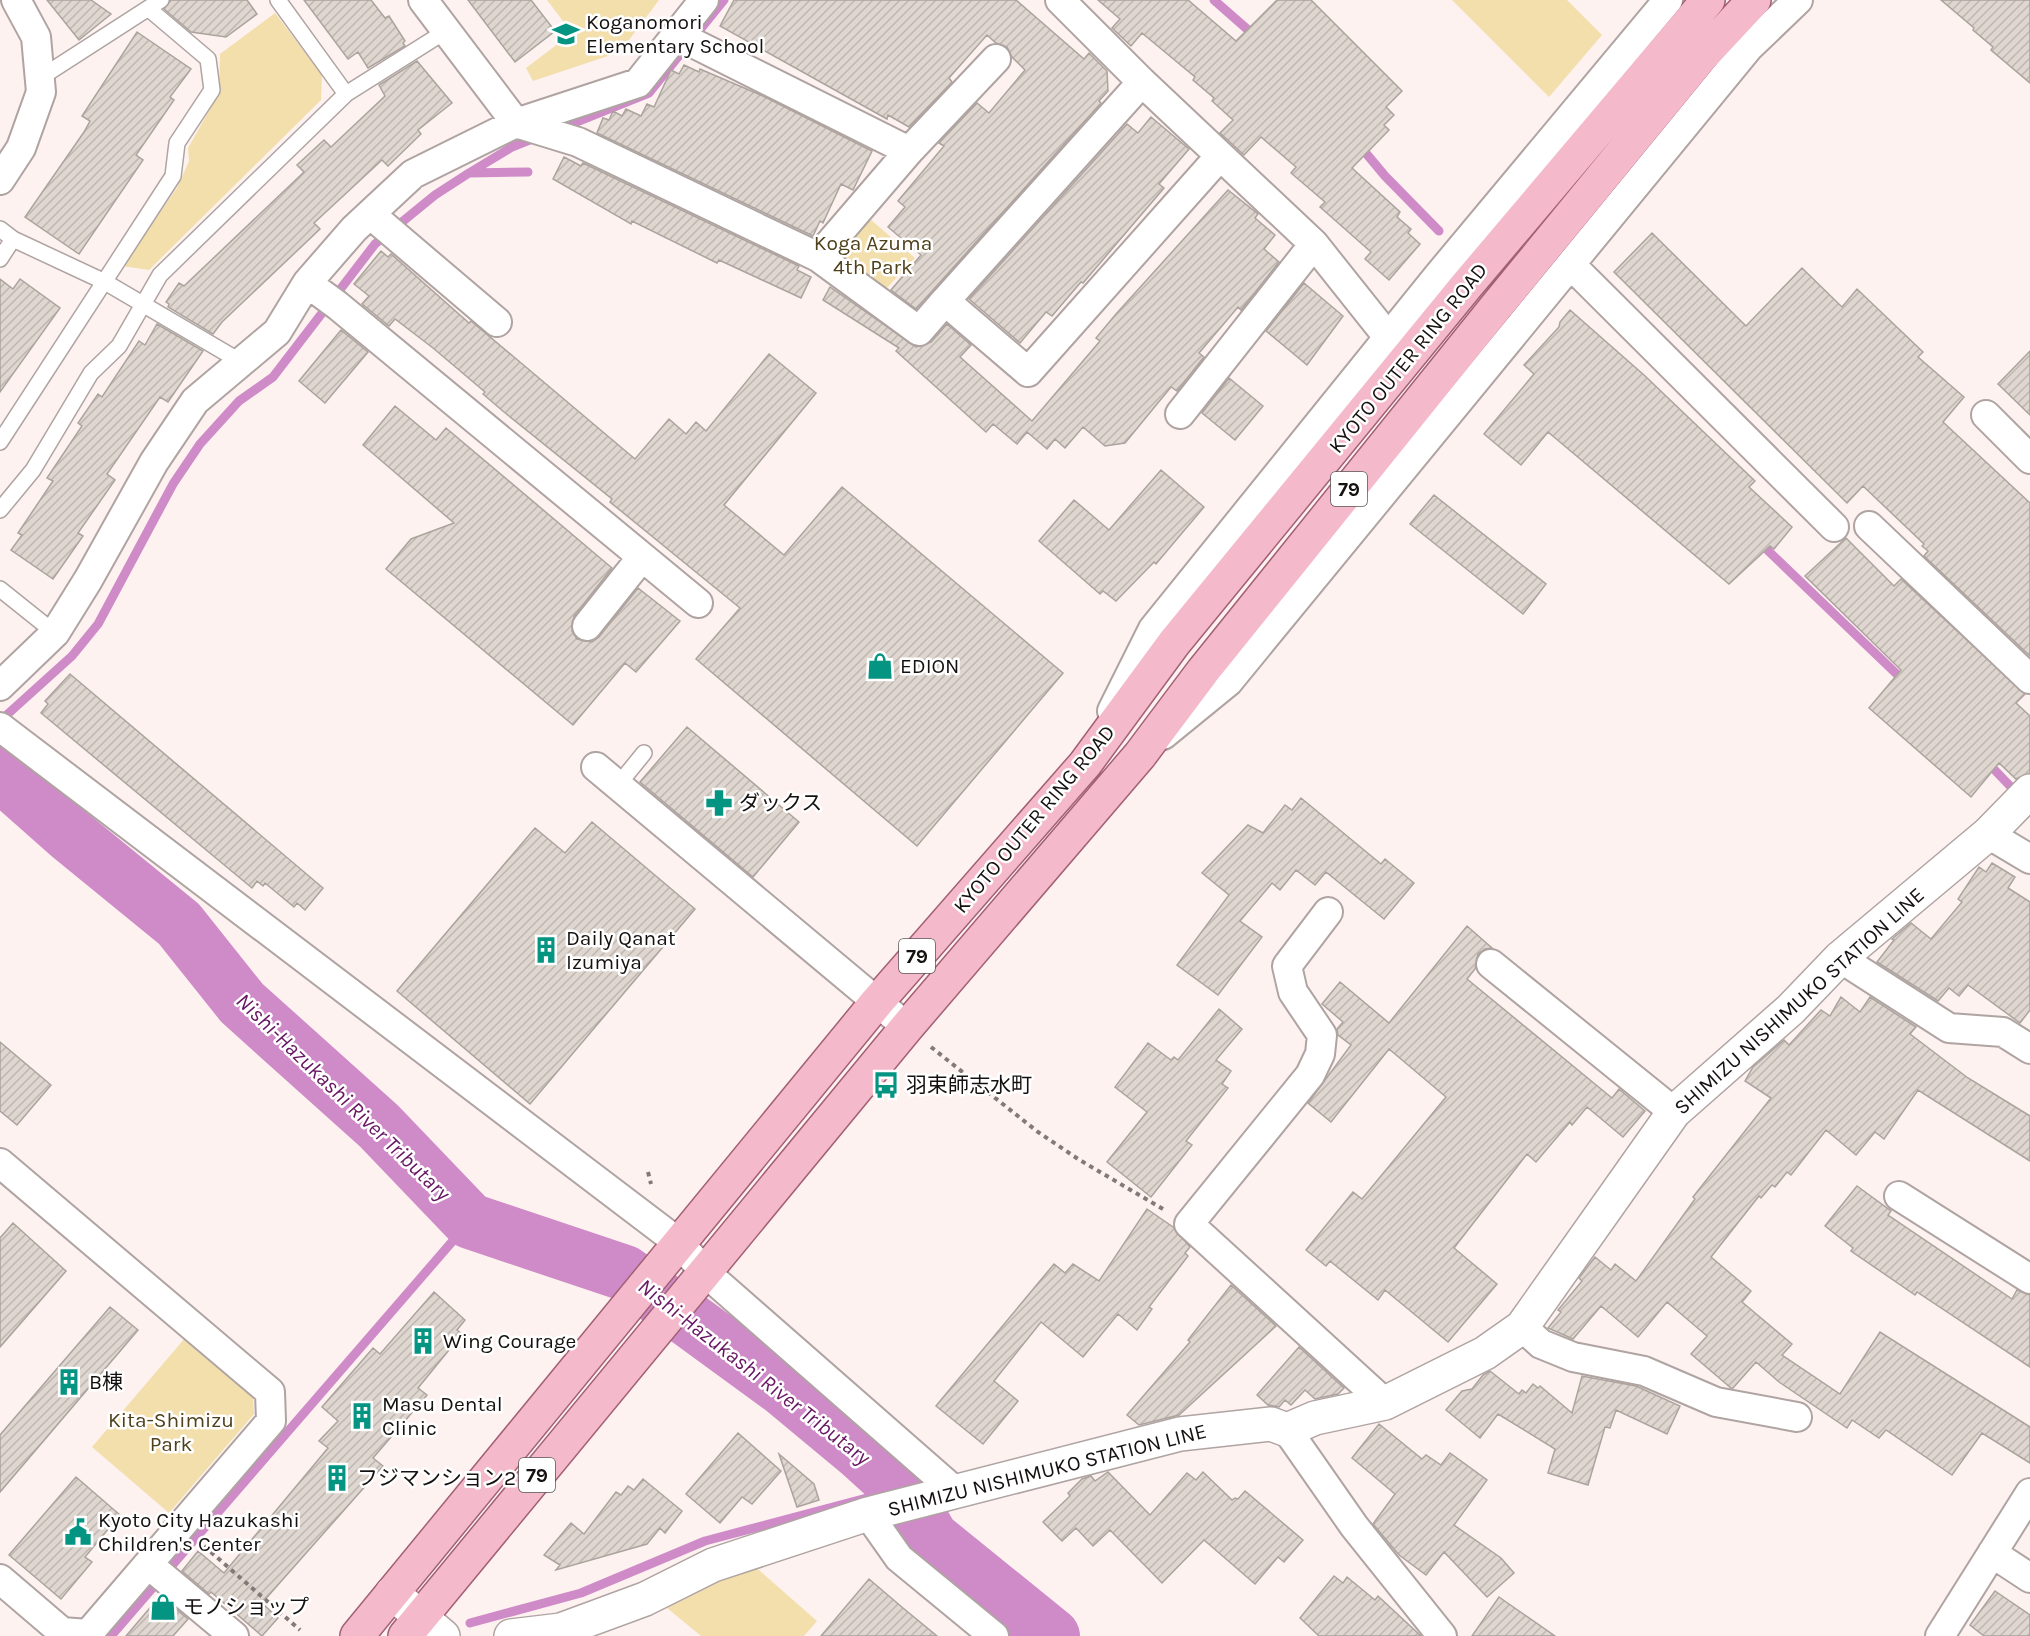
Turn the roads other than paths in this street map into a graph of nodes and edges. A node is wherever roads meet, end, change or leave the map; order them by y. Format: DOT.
graph roads {
  1 [pos="16,0"];
  2 [pos="279,0"];
  3 [pos="423,0"];
  4 [pos="704,0"];
  5 [pos="1060,0"];
  6 [pos="1668,0"];
  7 [pos="1708,0"];
  8 [pos="1754,0"];
  9 [pos="1798,0"];
  10 [pos="155,4"];
  11 [pos="446,31"];
  12 [pos="686,40"];
  13 [pos="996,59"];
  14 [pos="40,78"];
  15 [pos="1142,82"];
  16 [pos="346,94"];
  17 [pos="539,130"];
  18 [pos="909,151"];
  19 [pos="1220,156"];
  20 [pos="0,180"];
  21 [pos="383,226"];
  22 [pos="0,229"];
  23 [pos="13,238"];
  24 [pos="1314,244"];
  25 [pos="818,257"];
  26 [pos="0,259"];
  27 [pos="1571,265"];
  28 [pos="105,282"];
  29 [pos="322,294"];
  30 [pos="945,301"];
  31 [pos="142,303"];
  32 [pos="497,322"];
  33 [pos="1388,337"];
  34 [pos="243,363"];
  35 [pos="1180,414"];
  36 [pos="1986,415"];
  37 [pos="0,442"];
  38 [pos="2030,459"];
  39 [pos="0,510"];
  40 [pos="1869,526"];
  41 [pos="1834,527"];
  42 [pos="642,557"];
  43 [pos="0,589"];
  44 [pos="698,603"];
  45 [pos="586,626"];
  46 [pos="55,633"];
  47 [pos="2030,680"];
  48 [pos="0,686"];
  49 [pos="2,729"];
  50 [pos="644,753"];
  51 [pos="1140,754"];
  52 [pos="1085,764"];
  53 [pos="596,766"];
  54 [pos="618,785"];
  55 [pos="2030,791"];
  56 [pos="1988,834"];
  57 [pos="2030,859"];
  58 [pos="1328,912"];
  59 [pos="1840,958"];
  60 [pos="1491,964"];
  61 [pos="877,1002"];
  62 [pos="907,1027"];
  63 [pos="2030,1049"];
  64 [pos="1674,1112"];
  65 [pos="0,1163"];
  66 [pos="1899,1196"];
  67 [pos="679,1243"];
  68 [pos="2030,1279"];
  69 [pos="698,1283"];
  70 [pos="1522,1327"];
  71 [pos="1385,1403"];
  72 [pos="1797,1417"];
  73 [pos="1287,1430"];
  74 [pos="956,1492"];
  75 [pos="2030,1493"];
  76 [pos="896,1507"];
  77 [pos="1992,1553"];
  78 [pos="159,1573"];
  79 [pos="2030,1578"];
  80 [pos="0,1579"];
  81 [pos="392,1593"];
  82 [pos="423,1630"];
  83 [pos="234,1636"];
  84 [pos="357,1636"];
  85 [pos="511,1636"];
  86 [pos="994,1636"];
  87 [pos="1442,1636"];
  88 [pos="1940,1636"];
  1 -- 14 [label="street"];
  2 -- 16 [label="lane"];
  3 -- 11 [label="street"];
  4 -- 12 [label="street"];
  5 -- 15 [label="street"];
  6 -- 33 [label="street"];
  7 -- 52 [label="main road, KYOTO OUTER RING ROAD / 79"];
  8 -- 51 [label="main road, KYOTO OUTER RING ROAD / 79"];
  9 -- 27 [label="street"];
  10 -- 14 [label="lane"];
  10 -- 28 [label="lane"];
  11 -- 16 [label="lane"];
  11 -- 17 [label="street"];
  12 -- 17 [label="street"];
  12 -- 18 [label="street"];
  13 -- 18 [label="street"];
  14 -- 20 [label="street"];
  15 -- 19 [label="street"];
  15 -- 30 [label="street"];
  16 -- 31 [label="lane"];
  17 -- 21 [label="street"];
  17 -- 25 [label="street"];
  18 -- 25 [label="street"];
  19 -- 24 [label="street"];
  19 -- 30 [label="street"];
  21 -- 29 [label="street"];
  21 -- 32 [label="street"];
  22 -- 23 [label="lane"];
  23 -- 26 [label="lane"];
  23 -- 28 [label="lane"];
  24 -- 33 [label="street"];
  24 -- 35 [label="street"];
  25 -- 30 [label="street"];
  27 -- 41 [label="street"];
  27 -- 51 [label="street"];
  28 -- 31 [label="lane"];
  28 -- 37 [label="lane"];
  29 -- 34 [label="street"];
  29 -- 42 [label="street"];
  31 -- 34 [label="lane"];
  31 -- 39 [label="lane"];
  33 -- 52 [label="street"];
  34 -- 46 [label="street"];
  36 -- 38 [label="street"];
  40 -- 47 [label="street"];
  42 -- 44 [label="street"];
  42 -- 45 [label="street"];
  43 -- 46 [label="lane"];
  46 -- 48 [label="street"];
  49 -- 67 [label="street"];
  50 -- 54 [label="lane"];
  51 -- 62 [label="main road, KYOTO OUTER RING ROAD / 79"];
  52 -- 61 [label="main road, KYOTO OUTER RING ROAD / 79"];
  53 -- 54 [label="street"];
  54 -- 61 [label="street"];
  55 -- 56 [label="main road, SHIMIZU NISHIMUKO STATION LINE"];
  56 -- 57 [label="street"];
  56 -- 59 [label="main road, SHIMIZU NISHIMUKO STATION LINE"];
  58 -- 71 [label="street"];
  59 -- 63 [label="street"];
  59 -- 64 [label="main road, SHIMIZU NISHIMUKO STATION LINE"];
  60 -- 64 [label="street"];
  61 -- 62 [label="street"];
  61 -- 67 [label="main road, KYOTO OUTER RING ROAD / 79"];
  62 -- 69 [label="main road, KYOTO OUTER RING ROAD / 79"];
  64 -- 70 [label="main road, SHIMIZU NISHIMUKO STATION LINE"];
  65 -- 78 [label="street"];
  66 -- 68 [label="street"];
  67 -- 69 [label="street"];
  67 -- 81 [label="main road, KYOTO OUTER RING ROAD / 79"];
  69 -- 74 [label="street"];
  69 -- 82 [label="main road, KYOTO OUTER RING ROAD / 79"];
  70 -- 71 [label="main road, SHIMIZU NISHIMUKO STATION LINE"];
  70 -- 72 [label="street"];
  71 -- 73 [label="main road, SHIMIZU NISHIMUKO STATION LINE"];
  73 -- 74 [label="main road, SHIMIZU NISHIMUKO STATION LINE"];
  73 -- 87 [label="street"];
  74 -- 76 [label="main road, SHIMIZU NISHIMUKO STATION LINE"];
  75 -- 77 [label="street"];
  76 -- 85 [label="main road, SHIMIZU NISHIMUKO STATION LINE"];
  76 -- 86 [label="street"];
  77 -- 79 [label="street"];
  77 -- 88 [label="street"];
  78 -- 80 [label="street"];
  78 -- 83 [label="street"];
  81 -- 82 [label="main road"];
  81 -- 84 [label="main road, KYOTO OUTER RING ROAD / 79"];
}
